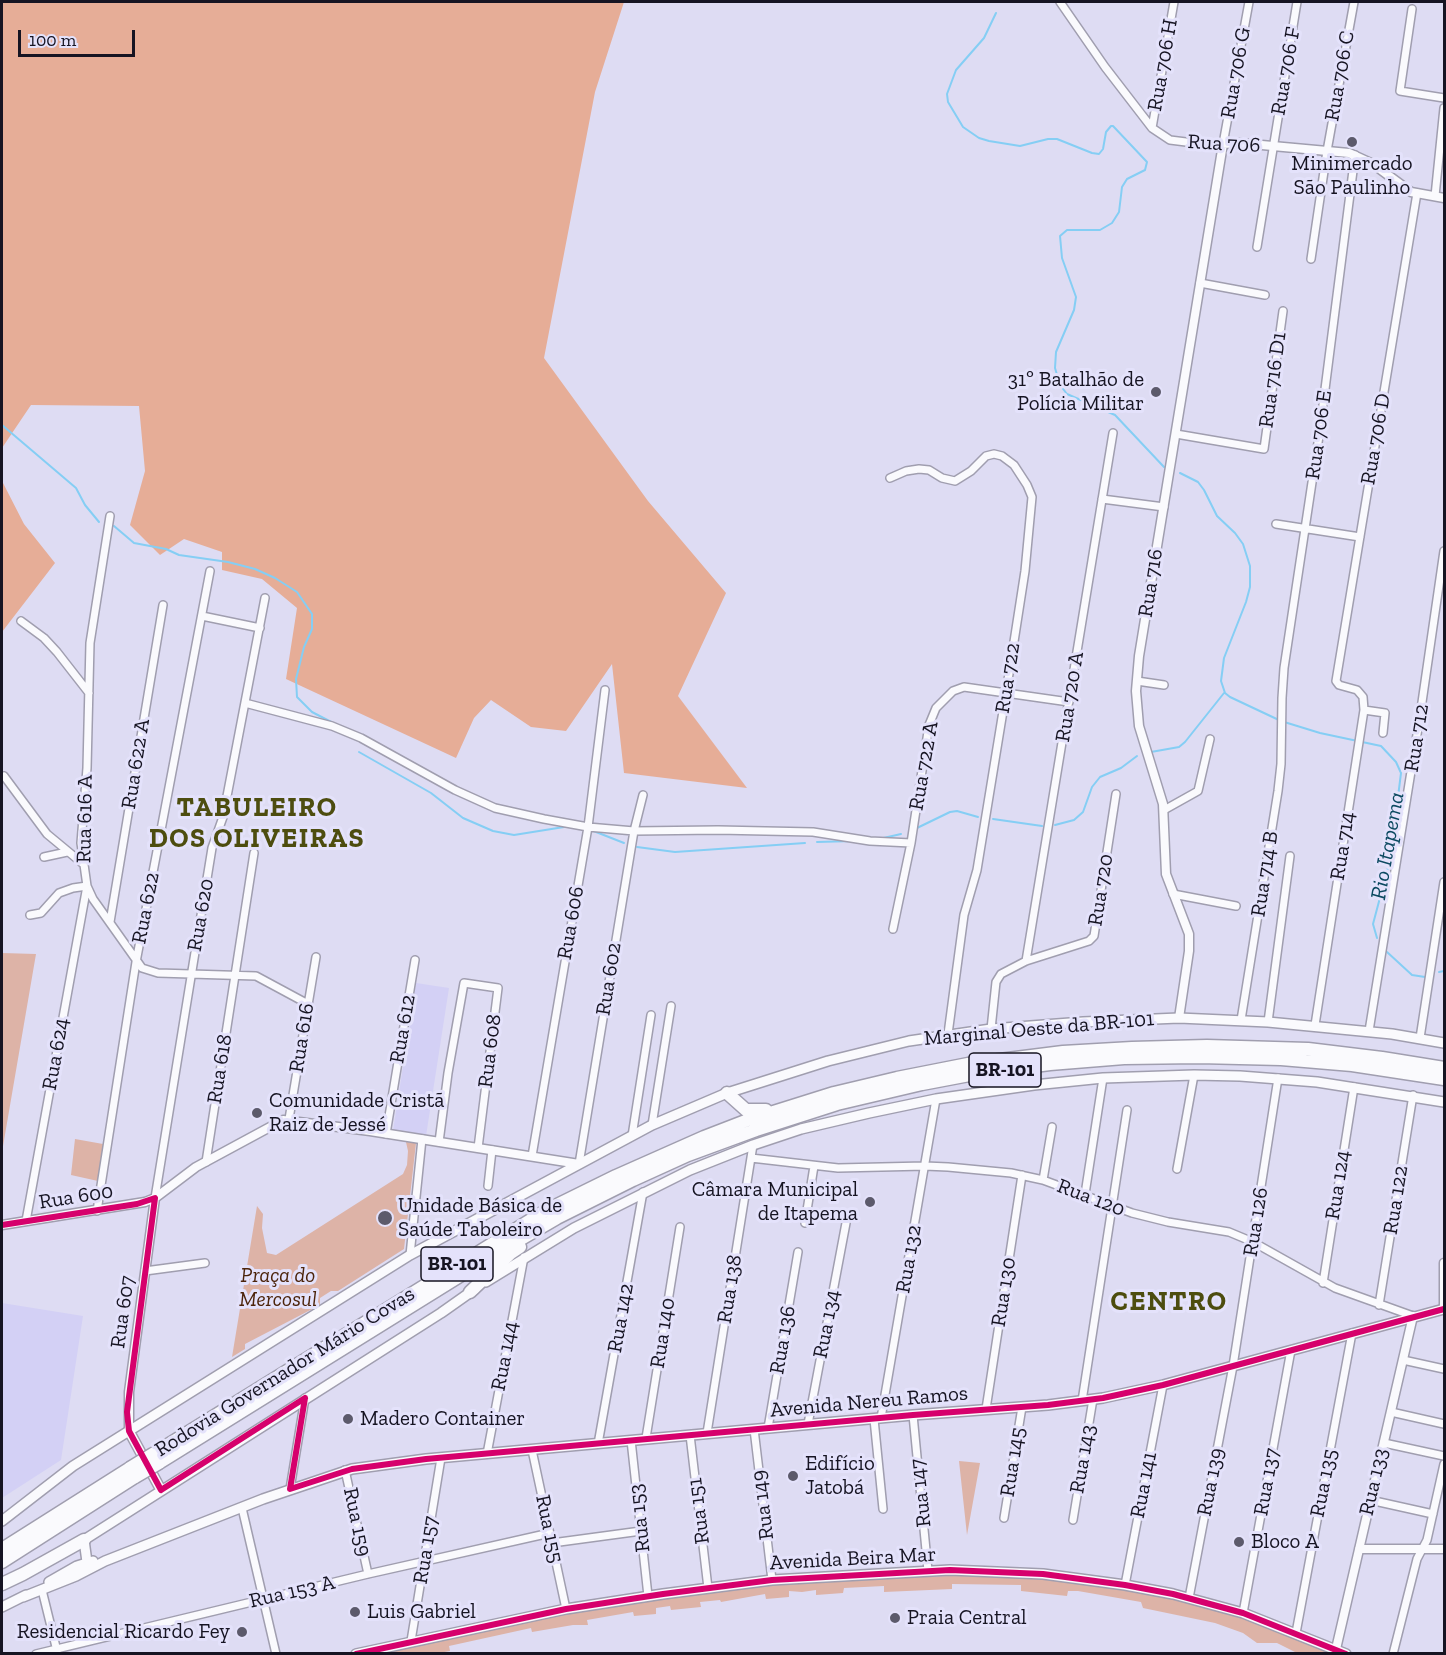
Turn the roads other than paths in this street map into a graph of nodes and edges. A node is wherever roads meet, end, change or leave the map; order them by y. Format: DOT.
graph roads {
  1 [pos="1060,2"];
  2 [pos="1174,2"];
  3 [pos="1249,2"];
  4 [pos="1298,2"];
  5 [pos="1354,2"];
  6 [pos="1412,9"];
  7 [pos="1444,98"];
  8 [pos="1444,108"];
  9 [pos="1152,128"];
  10 [pos="1223,144"];
  11 [pos="1273,146"];
  12 [pos="1327,151"];
  13 [pos="1355,155"];
  14 [pos="1417,193"];
  15 [pos="1435,196"];
  16 [pos="1444,198"];
  17 [pos="1257,247"];
  18 [pos="1311,259"];
  19 [pos="1200,283"];
  20 [pos="1265,295"];
  21 [pos="1283,310"];
  22 [pos="1113,434"];
  23 [pos="1176,434"];
  24 [pos="890,478"];
  25 [pos="1102,499"];
  26 [pos="1164,507"];
  27 [pos="110,516"];
  28 [pos="1276,525"];
  29 [pos="1305,529"];
  30 [pos="1360,537"];
  31 [pos="1444,551"];
  32 [pos="210,571"];
  33 [pos="265,598"];
  34 [pos="163,605"];
  35 [pos="202,616"];
  36 [pos="21,621"];
  37 [pos="260,628"];
  38 [pos="1137,681"];
  39 [pos="1164,685"];
  40 [pos="605,690"];
  41 [pos="90,693"];
  42 [pos="1006,693"];
  43 [pos="1069,702"];
  44 [pos="245,703"];
  45 [pos="1364,710"];
  46 [pos="1282,715"];
  47 [pos="1383,733"];
  48 [pos="1210,739"];
  49 [pos="4,776"];
  50 [pos="1116,794"];
  51 [pos="643,795"];
  52 [pos="1164,810"];
  53 [pos="588,827"];
  54 [pos="634,831"];
  55 [pos="911,843"];
  56 [pos="67,852"];
  57 [pos="254,853"];
  58 [pos="1290,855"];
  59 [pos="44,857"];
  60 [pos="82,863"];
  61 [pos="1444,882"];
  62 [pos="87,886"];
  63 [pos="1173,894"];
  64 [pos="1236,906"];
  65 [pos="30,915"];
  66 [pos="110,922"];
  67 [pos="893,929"];
  68 [pos="316,957"];
  69 [pos="415,960"];
  70 [pos="1026,961"];
  71 [pos="136,962"];
  72 [pos="191,975"];
  73 [pos="235,977"];
  74 [pos="308,1004"];
  75 [pos="671,1006"];
  76 [pos="651,1015"];
  77 [pos="1179,1018"];
  78 [pos="1241,1020"];
  79 [pos="1268,1022"];
  80 [pos="1316,1025"];
  81 [pos="991,1029"];
  82 [pos="1370,1031"];
  83 [pos="948,1034"];
  84 [pos="1420,1038"];
  85 [pos="1444,1043"];
  86 [pos="1444,1068"];
  87 [pos="1194,1075"];
  88 [pos="1103,1078"];
  89 [pos="1278,1078"];
  90 [pos="1444,1079"];
  91 [pos="1354,1087"];
  92 [pos="727,1093"];
  93 [pos="1413,1095"];
  94 [pos="936,1099"];
  95 [pos="1444,1102"];
  96 [pos="779,1110"];
  97 [pos="1127,1110"];
  98 [pos="289,1119"];
  99 [pos="652,1125"];
  100 [pos="1052,1127"];
  101 [pos="386,1134"];
  102 [pos="632,1136"];
  103 [pos="422,1139"];
  104 [pos="439,1142"];
  105 [pos="753,1144"];
  106 [pos="478,1148"];
  107 [pos="492,1150"];
  108 [pos="532,1156"];
  109 [pos="751,1158"];
  110 [pos="206,1162"];
  111 [pos="579,1164"];
  112 [pos="814,1166"];
  113 [pos="925,1166"];
  114 [pos="1177,1169"];
  115 [pos="1022,1175"];
  116 [pos="1043,1180"];
  117 [pos="488,1186"];
  118 [pos="643,1192"];
  119 [pos="1085,1194"];
  120 [pos="155,1198"];
  121 [pos="586,1203"];
  122 [pos="1112,1206"];
  123 [pos="97,1210"];
  124 [pos="26,1221"];
  125 [pos="805,1223"];
  126 [pos="846,1223"];
  127 [pos="2,1225"];
  128 [pos="680,1227"];
  129 [pos="1253,1242"];
  130 [pos="798,1252"];
  131 [pos="410,1255"];
  132 [pos="524,1257"];
  133 [pos="206,1263"];
  134 [pos="1444,1263"];
  135 [pos="145,1271"];
  136 [pos="1323,1283"];
  137 [pos="470,1292"];
  138 [pos="1379,1305"];
  139 [pos="1444,1309"];
  140 [pos="1413,1316"];
  141 [pos="1352,1333"];
  142 [pos="1291,1350"];
  143 [pos="1403,1360"];
  144 [pos="1233,1366"];
  145 [pos="1444,1369"];
  146 [pos="1163,1385"];
  147 [pos="305,1398"];
  148 [pos="1093,1399"];
  149 [pos="1082,1401"];
  150 [pos="1022,1407"];
  151 [pos="986,1409"];
  152 [pos="1391,1412"];
  153 [pos="913,1415"];
  154 [pos="878,1418"];
  155 [pos="808,1424"];
  156 [pos="1444,1424"];
  157 [pos="768,1428"];
  158 [pos="754,1429"];
  159 [pos="129,1431"];
  160 [pos="707,1433"];
  161 [pos="690,1435"];
  162 [pos="646,1438"];
  163 [pos="631,1440"];
  164 [pos="598,1443"];
  165 [pos="1384,1443"];
  166 [pos="532,1450"];
  167 [pos="487,1454"];
  168 [pos="1444,1456"];
  169 [pos="441,1458"];
  170 [pos="156,1459"];
  171 [pos="1444,1464"];
  172 [pos="345,1470"];
  173 [pos="133,1473"];
  174 [pos="290,1489"];
  175 [pos="161,1490"];
  176 [pos="1370,1500"];
  177 [pos="242,1508"];
  178 [pos="883,1509"];
  179 [pos="1433,1514"];
  180 [pos="1004,1518"];
  181 [pos="1073,1520"];
  182 [pos="2,1521"];
  183 [pos="641,1531"];
  184 [pos="550,1533"];
  185 [pos="84,1540"];
  186 [pos="552,1543"];
  187 [pos="2,1549"];
  188 [pos="1359,1549"];
  189 [pos="1423,1549"];
  190 [pos="1444,1549"];
  191 [pos="105,1561"];
  192 [pos="424,1561"];
  193 [pos="2,1562"];
  194 [pos="87,1562"];
  195 [pos="928,1571"];
  196 [pos="368,1574"];
  197 [pos="76,1576"];
  198 [pos="772,1580"];
  199 [pos="2,1584"];
  200 [pos="1125,1585"];
  201 [pos="708,1588"];
  202 [pos="42,1590"];
  203 [pos="648,1596"];
  204 [pos="23,1597"];
  205 [pos="1189,1598"];
  206 [pos="263,1599"];
  207 [pos="2,1607"];
  208 [pos="566,1609"];
  209 [pos="1243,1613"];
  210 [pos="1296,1633"];
  211 [pos="411,1641"];
  212 [pos="1336,1649"];
  213 [pos="57,1651"];
  214 [pos="36,1653"];
  215 [pos="276,1653"];
  216 [pos="356,1653"];
  217 [pos="1346,1653"];
  218 [pos="1393,1653"];
  1 -- 9 [label="street, Rua 706"];
  2 -- 9 [label="street, Rua 706 H"];
  3 -- 10 [label="street, Rua 706 G"];
  4 -- 11 [label="street, Rua 706 F"];
  5 -- 12 [label="street, Rua 706 C"];
  6 -- 7 [label="street"];
  8 -- 15 [label="street"];
  9 -- 10 [label="street, Rua 706"];
  10 -- 11 [label="street, Rua 706"];
  10 -- 19 [label="street, Rua 716"];
  11 -- 12 [label="street, Rua 706"];
  11 -- 17 [label="street, Rua 706 F"];
  12 -- 13 [label="street, Rua 706"];
  12 -- 18 [label="street, Rua 706 C"];
  13 -- 14 [label="street, Rua 706"];
  13 -- 29 [label="street, Rua 706 E"];
  14 -- 15 [label="street, Rua 706"];
  14 -- 30 [label="street, Rua 706 D"];
  15 -- 16 [label="street, Rua 706"];
  19 -- 20 [label="street"];
  19 -- 23 [label="street, Rua 716"];
  21 -- 23 [label="street, Rua 716 D1"];
  22 -- 25 [label="street, Rua 720 A"];
  23 -- 26 [label="street, Rua 716"];
  24 -- 42 [label="street, Rua 722"];
  25 -- 26 [label="street"];
  25 -- 43 [label="street, Rua 720 A"];
  26 -- 38 [label="street, Rua 716"];
  27 -- 41 [label="street, Rua 616 A"];
  28 -- 29 [label="street"];
  29 -- 30 [label="street"];
  29 -- 46 [label="street, Rua 706 E"];
  30 -- 45 [label="street, Rua 706 D"];
  31 -- 82 [label="street, Rua 712"];
  32 -- 35 [label="street, Rua 622"];
  33 -- 37 [label="street, Rua 620"];
  34 -- 66 [label="street, Rua 622 A"];
  35 -- 37 [label="street"];
  35 -- 71 [label="street, Rua 622"];
  36 -- 41 [label="street"];
  37 -- 44 [label="street, Rua 620"];
  38 -- 39 [label="street"];
  38 -- 52 [label="street, Rua 716"];
  40 -- 53 [label="street, Rua 606"];
  41 -- 60 [label="street, Rua 616 A"];
  42 -- 43 [label="street, Rua 722 A"];
  42 -- 55 [label="street, Rua 722 A"];
  42 -- 83 [label="street, Rua 722"];
  43 -- 70 [label="street, Rua 720 A"];
  44 -- 53 [label="street"];
  44 -- 72 [label="street, Rua 620"];
  45 -- 47 [label="street"];
  45 -- 80 [label="street, Rua 714"];
  46 -- 78 [label="street, Rua 714 B"];
  48 -- 52 [label="street"];
  49 -- 56 [label="street"];
  50 -- 70 [label="street, Rua 720"];
  51 -- 54 [label="street, Rua 602"];
  52 -- 63 [label="street, Rua 716"];
  53 -- 54 [label="street"];
  53 -- 108 [label="street, Rua 606"];
  54 -- 55 [label="street"];
  54 -- 111 [label="street, Rua 602"];
  55 -- 67 [label="street, Rua 722 A"];
  56 -- 59 [label="street"];
  56 -- 60 [label="street"];
  57 -- 73 [label="street, Rua 618"];
  58 -- 79 [label="street"];
  60 -- 62 [label="street, Rua 616 A"];
  61 -- 84 [label="street"];
  62 -- 65 [label="street"];
  62 -- 66 [label="street, Rua 616 A"];
  62 -- 124 [label="street, Rua 624"];
  63 -- 64 [label="street"];
  63 -- 77 [label="street, Rua 716"];
  66 -- 71 [label="street, Rua 616 A"];
  68 -- 74 [label="street, Rua 616"];
  69 -- 101 [label="street, Rua 612"];
  70 -- 81 [label="street, Rua 720"];
  71 -- 72 [label="street"];
  71 -- 123 [label="street, Rua 622"];
  72 -- 73 [label="street"];
  72 -- 120 [label="street, Rua 620"];
  73 -- 74 [label="street"];
  73 -- 110 [label="street, Rua 618"];
  74 -- 98 [label="street, Rua 616"];
  75 -- 99 [label="street"];
  76 -- 102 [label="street"];
  77 -- 78 [label="main road, Marginal Oeste da BR-101"];
  77 -- 81 [label="main road, Marginal Oeste da BR-101"];
  78 -- 79 [label="main road, Marginal Oeste da BR-101"];
  79 -- 80 [label="main road, Marginal Oeste da BR-101"];
  80 -- 82 [label="main road, Marginal Oeste da BR-101"];
  81 -- 83 [label="main road, Marginal Oeste da BR-101"];
  82 -- 84 [label="main road, Marginal Oeste da BR-101"];
  83 -- 92 [label="main road, Marginal Oeste da BR-101"];
  84 -- 85 [label="main road, Marginal Oeste da BR-101"];
  86 -- 96 [label="highway, Rodovia Governador Mário Covas / BR-101"];
  87 -- 88 [label="main road"];
  87 -- 89 [label="main road"];
  87 -- 114 [label="street"];
  88 -- 94 [label="main road"];
  88 -- 119 [label="street"];
  89 -- 91 [label="main road"];
  89 -- 129 [label="street, Rua 126"];
  90 -- 121 [label="highway, Rodovia Governador Mário Covas / BR-101"];
  91 -- 93 [label="main road"];
  91 -- 136 [label="street, Rua 124"];
  92 -- 96 [label="highway"];
  92 -- 99 [label="main road, Marginal Oeste da BR-101"];
  93 -- 95 [label="main road"];
  93 -- 138 [label="street, Rua 122"];
  94 -- 105 [label="main road"];
  94 -- 113 [label="street, Rua 132"];
  96 -- 170 [label="highway, Rodovia Governador Mário Covas / BR-101"];
  97 -- 122 [label="street"];
  98 -- 101 [label="street"];
  98 -- 110 [label="street, Rua 600"];
  99 -- 102 [label="main road, Marginal Oeste da BR-101"];
  100 -- 116 [label="street"];
  101 -- 103 [label="street"];
  102 -- 111 [label="main road, Marginal Oeste da BR-101"];
  103 -- 104 [label="street"];
  103 -- 131 [label="street"];
  104 -- 106 [label="street"];
  104 -- 106 [label="street, Rua 608"];
  105 -- 109 [label="street, Rua 138"];
  105 -- 118 [label="main road"];
  106 -- 107 [label="street"];
  107 -- 108 [label="street"];
  107 -- 117 [label="street"];
  108 -- 111 [label="street"];
  109 -- 112 [label="street, Rua 120"];
  109 -- 160 [label="street, Rua 138"];
  110 -- 120 [label="street, Rua 600"];
  111 -- 131 [label="main road, Marginal Oeste da BR-101"];
  112 -- 113 [label="street, Rua 120"];
  112 -- 125 [label="street"];
  113 -- 115 [label="street, Rua 120"];
  113 -- 154 [label="street, Rua 132"];
  115 -- 116 [label="street, Rua 120"];
  115 -- 151 [label="street, Rua 130"];
  116 -- 119 [label="street, Rua 120"];
  118 -- 132 [label="main road"];
  118 -- 164 [label="street, Rua 142"];
  119 -- 122 [label="street, Rua 120"];
  120 -- 123 [label="street, Rua 600"];
  120 -- 135 [label="street, Rua 607"];
  121 -- 137 [label="highway"];
  121 -- 170 [label="highway, Rodovia Governador Mário Covas / BR-101"];
  122 -- 129 [label="street, Rua 120"];
  122 -- 149 [label="street"];
  123 -- 124 [label="street, Rua 600"];
  124 -- 127 [label="street, Rua 600"];
  126 -- 155 [label="street, Rua 134"];
  128 -- 162 [label="street, Rua 140"];
  129 -- 136 [label="street, Rua 120"];
  129 -- 144 [label="street, Rua 126"];
  130 -- 157 [label="street, Rua 136"];
  131 -- 159 [label="main road, Marginal Oeste da BR-101"];
  132 -- 137 [label="main road"];
  132 -- 167 [label="street, Rua 144"];
  133 -- 135 [label="street"];
  134 -- 139 [label="street"];
  135 -- 159 [label="street, Rua 607"];
  136 -- 138 [label="street, Rua 120"];
  137 -- 147 [label="main road"];
  138 -- 140 [label="street, Rua 120"];
  139 -- 140 [label="main road, Avenida Nereu Ramos"];
  140 -- 141 [label="main road, Avenida Nereu Ramos"];
  140 -- 143 [label="street, Rua 133"];
  141 -- 142 [label="main road, Avenida Nereu Ramos"];
  141 -- 210 [label="street, Rua 135"];
  142 -- 144 [label="main road, Avenida Nereu Ramos"];
  142 -- 209 [label="street, Rua 137"];
  143 -- 145 [label="street"];
  143 -- 152 [label="street, Rua 133"];
  144 -- 146 [label="main road, Avenida Nereu Ramos"];
  144 -- 205 [label="street, Rua 139"];
  146 -- 148 [label="main road, Avenida Nereu Ramos"];
  146 -- 200 [label="street, Rua 141"];
  147 -- 174 [label="street"];
  147 -- 175 [label="main road"];
  148 -- 149 [label="main road, Avenida Nereu Ramos"];
  148 -- 181 [label="street, Rua 143"];
  149 -- 150 [label="main road, Avenida Nereu Ramos"];
  150 -- 151 [label="main road, Avenida Nereu Ramos"];
  150 -- 180 [label="street, Rua 145"];
  151 -- 153 [label="main road, Avenida Nereu Ramos"];
  152 -- 156 [label="street"];
  152 -- 165 [label="street, Rua 133"];
  153 -- 154 [label="main road, Avenida Nereu Ramos"];
  153 -- 195 [label="street, Rua 147"];
  154 -- 155 [label="main road, Avenida Nereu Ramos"];
  154 -- 178 [label="street, Rua 132"];
  155 -- 157 [label="main road, Avenida Nereu Ramos"];
  157 -- 158 [label="main road, Avenida Nereu Ramos"];
  158 -- 160 [label="main road, Avenida Nereu Ramos"];
  158 -- 198 [label="street, Rua 149"];
  159 -- 175 [label="main road"];
  159 -- 182 [label="main road, Marginal Oeste da BR-101"];
  160 -- 161 [label="main road, Avenida Nereu Ramos"];
  161 -- 162 [label="main road, Avenida Nereu Ramos"];
  161 -- 201 [label="street, Rua 151"];
  162 -- 163 [label="main road, Avenida Nereu Ramos"];
  163 -- 164 [label="main road, Avenida Nereu Ramos"];
  163 -- 183 [label="street, Rua 153"];
  164 -- 166 [label="main road, Avenida Nereu Ramos"];
  165 -- 168 [label="street"];
  165 -- 176 [label="street, Rua 133"];
  166 -- 167 [label="main road, Avenida Nereu Ramos"];
  166 -- 184 [label="street, Rua 155"];
  167 -- 169 [label="main road, Avenida Nereu Ramos"];
  169 -- 172 [label="main road, Avenida Nereu Ramos"];
  169 -- 192 [label="street, Rua 157"];
  170 -- 173 [label="highway, Rodovia Governador Mário Covas / BR-101, bridge"];
  171 -- 179 [label="street"];
  172 -- 174 [label="main road, Avenida Nereu Ramos"];
  172 -- 196 [label="street, Rua 159"];
  173 -- 187 [label="highway, Rodovia Governador Mário Covas / BR-101"];
  173 -- 193 [label="highway, Rodovia Governador Mário Covas / BR-101"];
  174 -- 177 [label="main road, Avenida Nereu Ramos"];
  175 -- 185 [label="main road"];
  176 -- 179 [label="street"];
  176 -- 188 [label="street, Rua 133"];
  177 -- 191 [label="main road, Avenida Nereu Ramos"];
  177 -- 206 [label="street"];
  179 -- 189 [label="street"];
  183 -- 186 [label="street"];
  183 -- 203 [label="street, Rua 153"];
  184 -- 186 [label="street, Rua 155"];
  184 -- 192 [label="street, Rua 153 A"];
  185 -- 194 [label="main road"];
  185 -- 199 [label="highway"];
  186 -- 208 [label="street, Rua 155"];
  188 -- 189 [label="street"];
  188 -- 212 [label="street, Rua 133"];
  189 -- 190 [label="street"];
  189 -- 218 [label="street"];
  191 -- 194 [label="main road, Avenida Nereu Ramos"];
  191 -- 197 [label="main road, Avenida Nereu Ramos"];
  192 -- 196 [label="street, Rua 153 A"];
  192 -- 211 [label="street, Rua 157"];
  194 -- 197 [label="main road"];
  194 -- 204 [label="main road, Avenida Nereu Ramos"];
  195 -- 198 [label="main road, Avenida Beira Mar"];
  195 -- 200 [label="main road, Avenida Beira Mar"];
  196 -- 206 [label="street, Rua 153 A"];
  197 -- 202 [label="main road, Avenida Nereu Ramos"];
  198 -- 201 [label="main road, Avenida Beira Mar"];
  200 -- 205 [label="main road, Avenida Beira Mar"];
  201 -- 203 [label="main road, Avenida Beira Mar"];
  202 -- 204 [label="main road, Avenida Nereu Ramos"];
  202 -- 213 [label="street"];
  203 -- 208 [label="main road, Avenida Beira Mar"];
  204 -- 207 [label="main road, Avenida Nereu Ramos"];
  205 -- 209 [label="main road, Avenida Beira Mar"];
  206 -- 213 [label="street, Rua 153 A"];
  206 -- 215 [label="street"];
  208 -- 211 [label="main road, Avenida Beira Mar"];
  209 -- 210 [label="main road, Avenida Beira Mar"];
  210 -- 212 [label="main road, Avenida Beira Mar"];
  211 -- 216 [label="main road, Avenida Beira Mar"];
  212 -- 217 [label="main road, Avenida Beira Mar"];
  213 -- 214 [label="street, Rua 153 A"];
}
